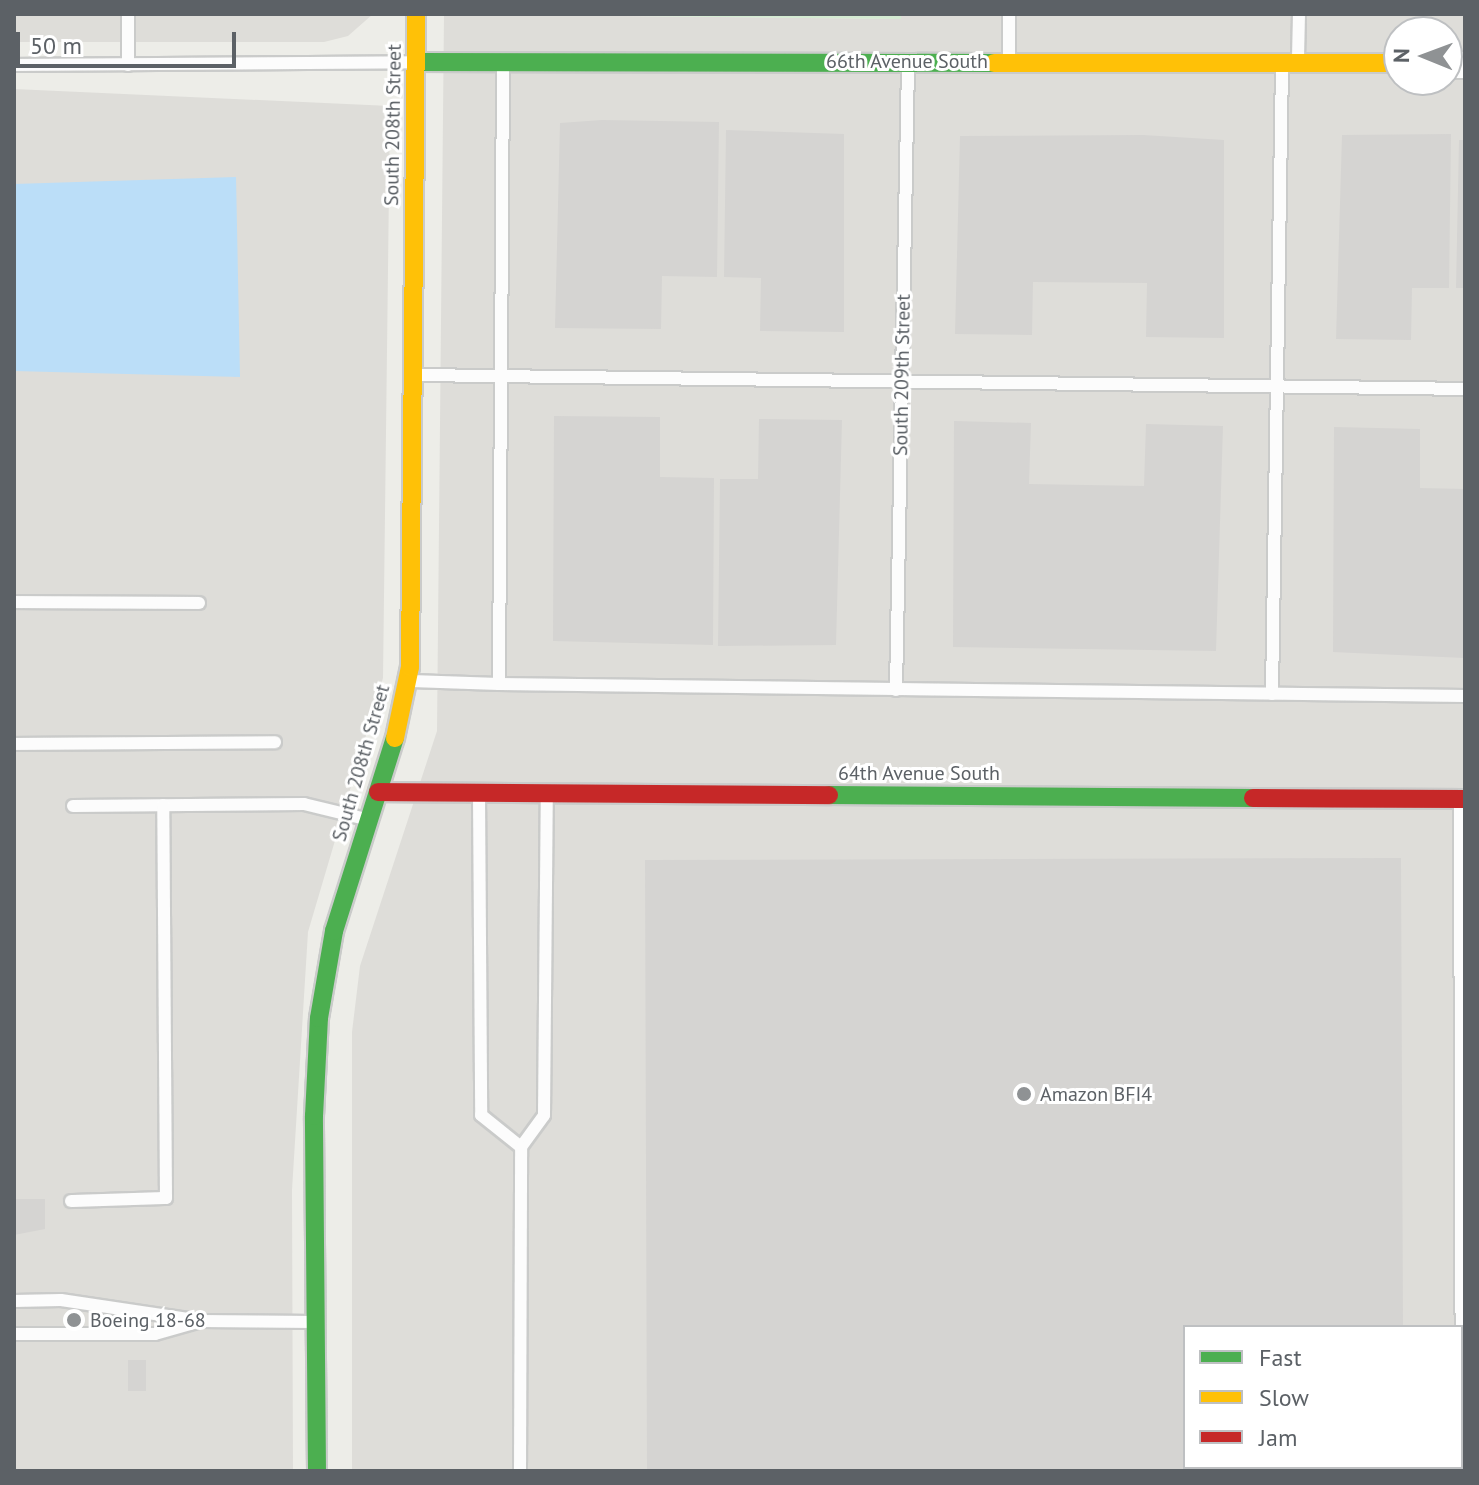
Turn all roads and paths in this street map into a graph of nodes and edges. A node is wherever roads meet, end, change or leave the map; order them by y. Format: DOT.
graph roads {
  1 [pos="128,14"];
  2 [pos="416,14"];
  3 [pos="1009,14"];
  4 [pos="1299,14"];
  5 [pos="503,61"];
  6 [pos="908,61"];
  7 [pos="1009,61"];
  8 [pos="1290,61"];
  9 [pos="416,62"];
  10 [pos="1383,63"];
  11 [pos="14,65"];
  12 [pos="128,65"];
  13 [pos="413,375"];
  14 [pos="499,377"];
  15 [pos="902,382"];
  16 [pos="1276,387"];
  17 [pos="1465,389"];
  18 [pos="14,602"];
  19 [pos="199,603"];
  20 [pos="407,681"];
  21 [pos="499,684"];
  22 [pos="896,690"];
  23 [pos="1272,694"];
  24 [pos="1465,696"];
  25 [pos="275,742"];
  26 [pos="14,744"];
  27 [pos="378,792"];
  28 [pos="479,792"];
  29 [pos="547,793"];
  30 [pos="1463,799"];
  31 [pos="163,805"];
  32 [pos="73,806"];
  33 [pos="369,819"];
  34 [pos="1463,890"];
  35 [pos="521,1147"];
  36 [pos="71,1201"];
  37 [pos="14,1301"];
  38 [pos="201,1321"];
  39 [pos="317,1322"];
  40 [pos="1462,1325"];
  41 [pos="14,1334"];
  42 [pos="317,1471"];
  43 [pos="520,1471"];
  1 -- 12 [label="lane"];
  2 -- 9 [label="street, South 208th Street"];
  3 -- 7 [label="lane"];
  4 -- 8 [label="lane"];
  5 -- 6 [label="street, 66th Avenue South"];
  5 -- 9 [label="street, 66th Avenue South"];
  5 -- 14 [label="lane"];
  6 -- 7 [label="street, 66th Avenue South"];
  6 -- 15 [label="lane, South 209th Street"];
  7 -- 8 [label="street, 66th Avenue South"];
  8 -- 10 [label="street, 66th Avenue South"];
  8 -- 16 [label="lane"];
  9 -- 12 [label="lane"];
  9 -- 13 [label="street, South 208th Street"];
  11 -- 12 [label="lane"];
  13 -- 14 [label="lane"];
  13 -- 20 [label="street, South 208th Street"];
  14 -- 15 [label="lane"];
  14 -- 21 [label="lane"];
  15 -- 16 [label="lane"];
  15 -- 22 [label="lane, South 209th Street"];
  16 -- 17 [label="lane"];
  16 -- 23 [label="lane"];
  18 -- 19 [label="lane"];
  20 -- 21 [label="lane"];
  20 -- 27 [label="street, South 208th Street"];
  21 -- 22 [label="lane"];
  22 -- 23 [label="lane"];
  23 -- 24 [label="lane"];
  25 -- 26 [label="lane"];
  27 -- 28 [label="street, 64th Avenue South"];
  27 -- 33 [label="street, South 208th Street"];
  28 -- 29 [label="street, 64th Avenue South"];
  28 -- 35 [label="lane"];
  29 -- 30 [label="street, 64th Avenue South"];
  29 -- 35 [label="lane"];
  30 -- 34 [label="lane"];
  31 -- 32 [label="lane"];
  31 -- 33 [label="lane"];
  31 -- 36 [label="lane"];
  33 -- 39 [label="street, South 208th Street"];
  34 -- 40 [label="lane"];
  35 -- 43 [label="lane"];
  37 -- 38 [label="lane"];
  38 -- 39 [label="lane"];
  38 -- 41 [label="lane"];
  39 -- 42 [label="street, South 208th Street"];
}
